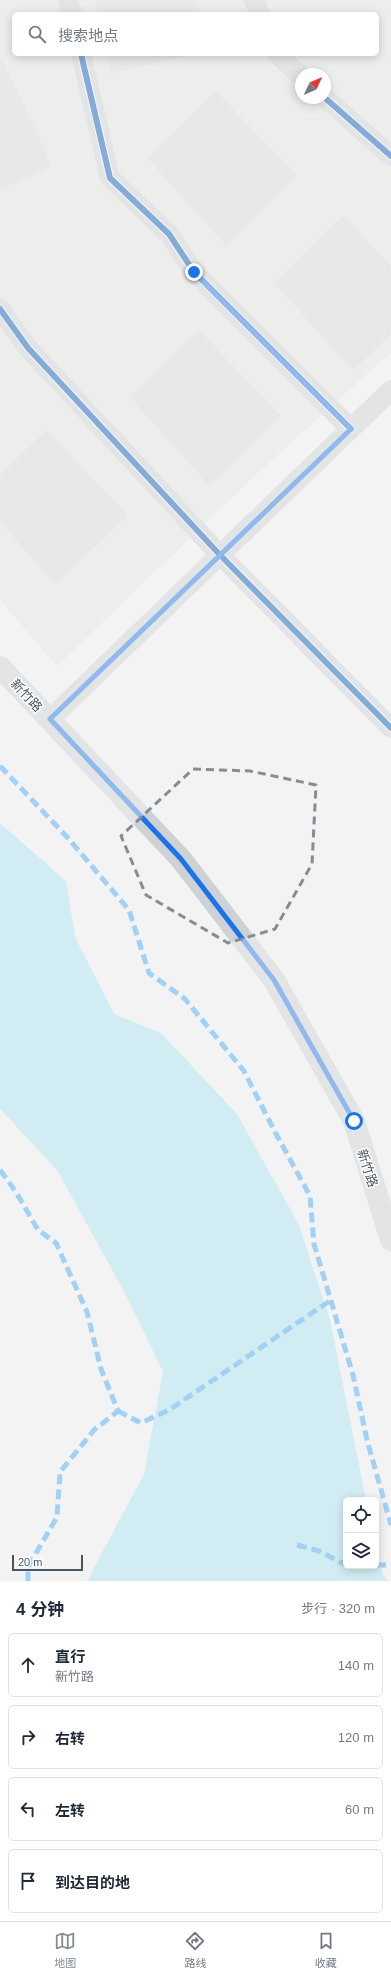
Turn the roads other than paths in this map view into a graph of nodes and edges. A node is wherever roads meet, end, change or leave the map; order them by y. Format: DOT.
graph roads {
  1 [pos="68,0"];
  2 [pos="254,0"];
  3 [pos="71,12"];
  4 [pos="259,12"];
  5 [pos="81,56"];
  6 [pos="278,56"];
  7 [pos="295,71"];
  8 [pos="331,103"];
  9 [pos="391,156"];
  10 [pos="0,309"];
  11 [pos="391,390"];
  12 [pos="351,429"];
  13 [pos="220,555"];
  14 [pos="0,667"];
  15 [pos="50,719"];
  16 [pos="391,728"];
  17 [pos="391,1240"];
  1 -- 3 [label="street"];
  2 -- 4 [label="street"];
  5 -- 12 [label="street"];
  6 -- 7 [label="street"];
  8 -- 9 [label="street"];
  10 -- 13 [label="street"];
  11 -- 12 [label="street"];
  12 -- 13 [label="street"];
  13 -- 15 [label="street"];
  13 -- 16 [label="street"];
  14 -- 15 [label="main road, 新竹路"];
  15 -- 17 [label="main road, 新竹路"];
}
